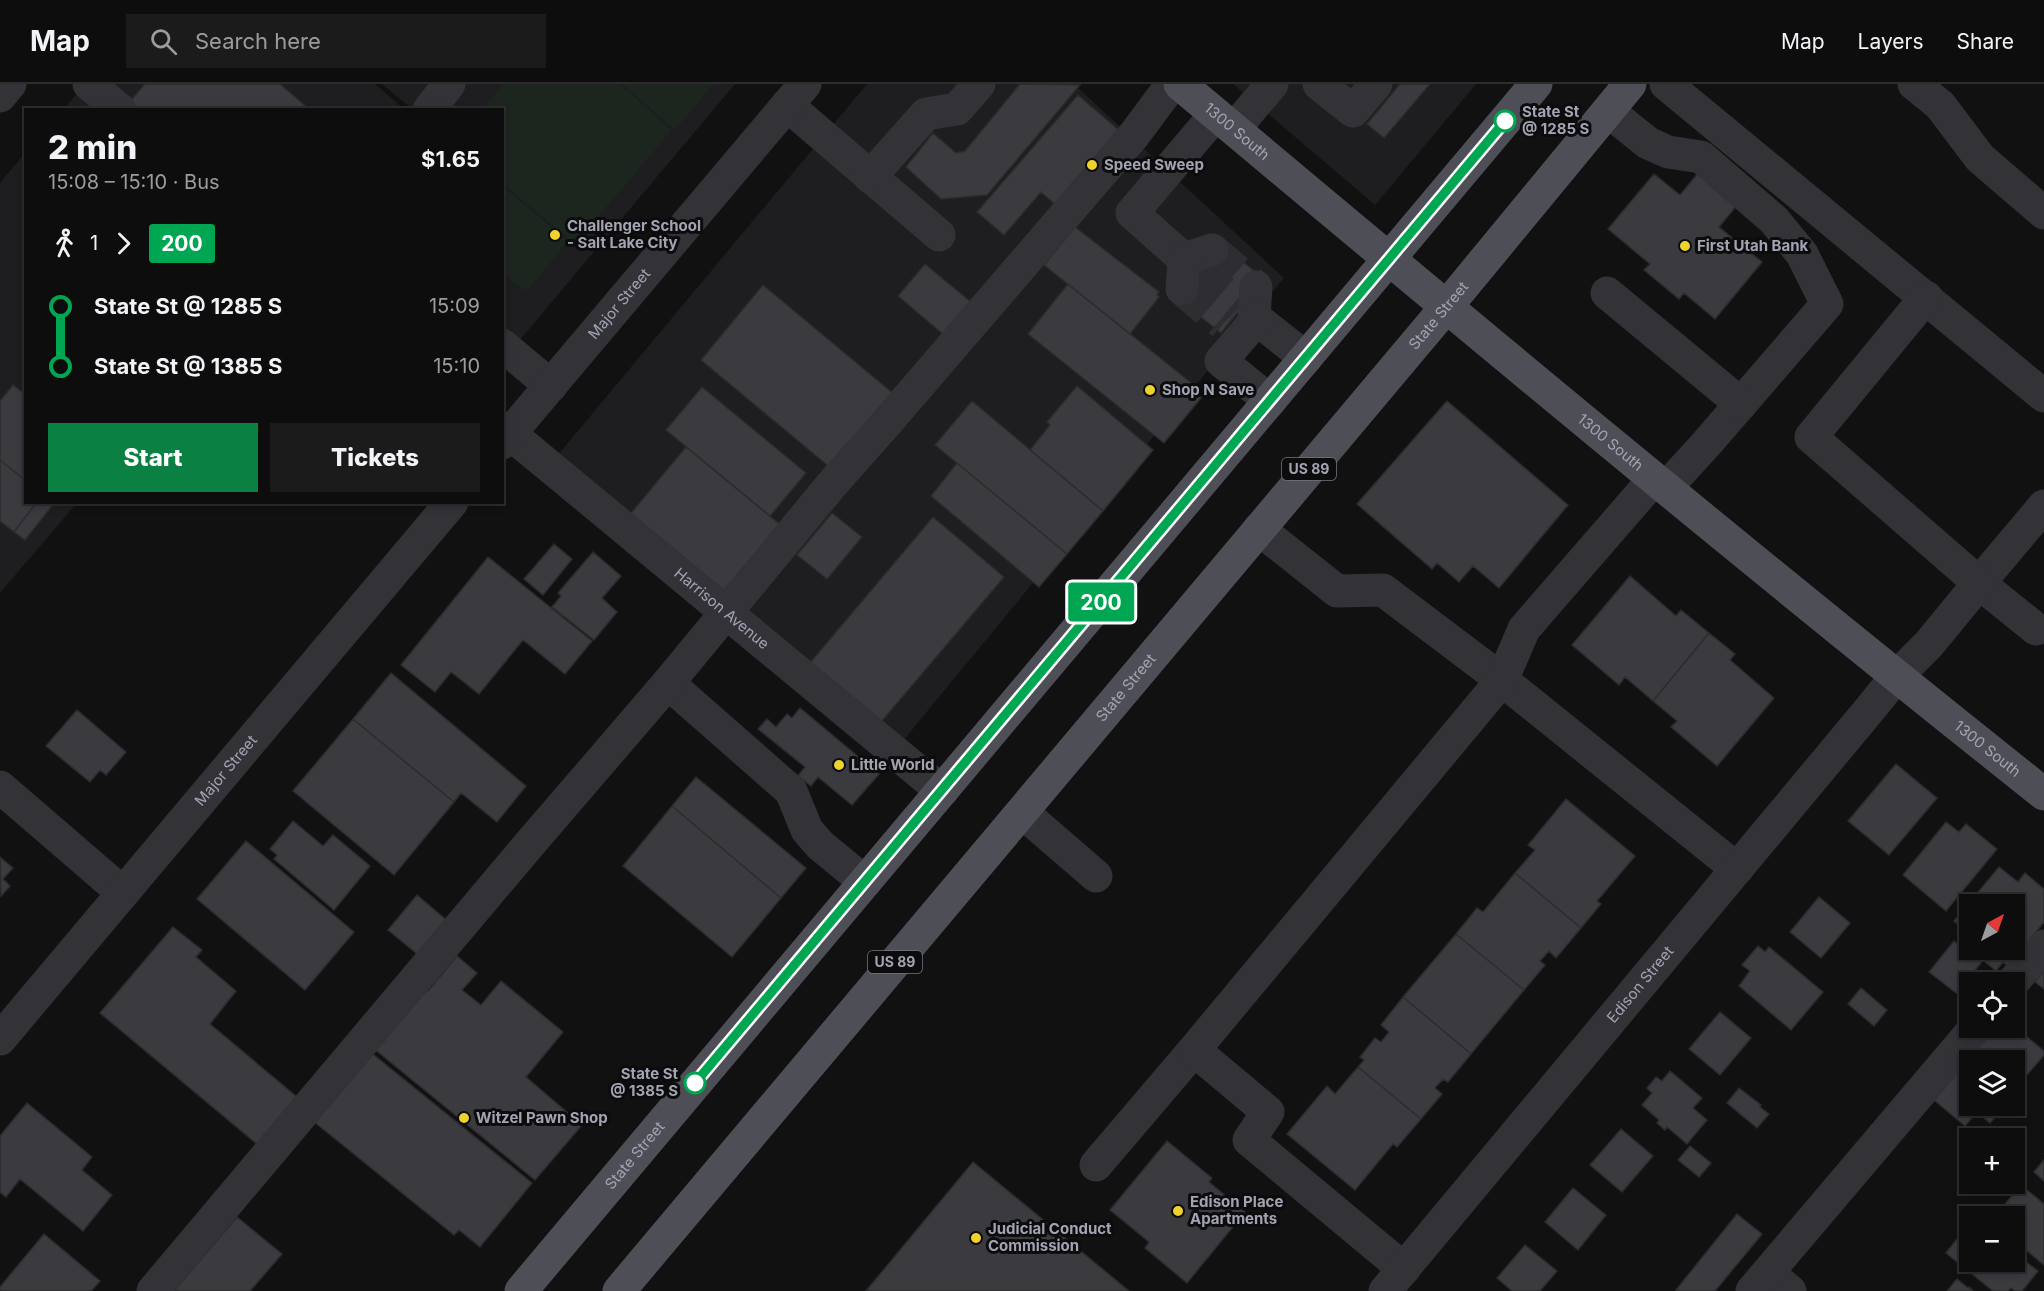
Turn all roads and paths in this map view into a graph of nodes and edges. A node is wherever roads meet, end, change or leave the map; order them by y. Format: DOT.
graph roads {
  1 [pos="10,84"];
  2 [pos="89,84"];
  3 [pos="449,84"];
  4 [pos="952,84"];
  5 [pos="979,84"];
  6 [pos="1172,84"];
  7 [pos="1180,84"];
  8 [pos="1272,84"];
  9 [pos="1319,84"];
  10 [pos="1376,84"];
  11 [pos="1536,84"];
  12 [pos="1630,84"];
  13 [pos="1666,84"];
  14 [pos="1914,84"];
  15 [pos="796,95"];
  16 [pos="0,96"];
  17 [pos="118,108"];
  18 [pos="431,108"];
  19 [pos="1608,111"];
  20 [pos="926,114"];
  21 [pos="1225,121"];
  22 [pos="870,177"];
  23 [pos="2044,213"];
  24 [pos="939,235"];
  25 [pos="1389,259"];
  26 [pos="1194,267"];
  27 [pos="1607,293"];
  28 [pos="1926,297"];
  29 [pos="1447,306"];
  30 [pos="504,347"];
  31 [pos="1306,358"];
  32 [pos="551,386"];
  33 [pos="2044,396"];
  34 [pos="1270,401"];
  35 [pos="1741,404"];
  36 [pos="505,434"];
  37 [pos="1660,483"];
  38 [pos="450,504"];
  39 [pos="2044,506"];
  40 [pos="1259,529"];
  41 [pos="1979,583"];
  42 [pos="727,613"];
  43 [pos="2042,628"];
  44 [pos="1896,677"];
  45 [pos="1502,680"];
  46 [pos="668,683"];
  47 [pos="0,787"];
  48 [pos="942,791"];
  49 [pos="2044,795"];
  50 [pos="1022,812"];
  51 [pos="1737,868"];
  52 [pos="1096,876"];
  53 [pos="865,882"];
  54 [pos="123,893"];
  55 [pos="2044,946"];
  56 [pos="2022,972"];
  57 [pos="1967,1038"];
  58 [pos="0,1039"];
  59 [pos="1194,1050"];
  60 [pos="1096,1165"];
  61 [pos="1394,1280"];
  62 [pos="1770,1285"];
  63 [pos="153,1291"];
  64 [pos="520,1291"];
  65 [pos="619,1291"];
  1 -- 16 [label="street"];
  2 -- 17 [label="street"];
  3 -- 18 [label="street"];
  4 -- 20 [label="street"];
  5 -- 20 [label="street"];
  6 -- 42 [label="street"];
  7 -- 21 [label="main road, 1300 South"];
  8 -- 21 [label="street"];
  9 -- 10 [label="street"];
  11 -- 25 [label="main road, State Street"];
  12 -- 19 [label="main road, State Street / US 89"];
  13 -- 28 [label="street"];
  14 -- 23 [label="street"];
  15 -- 22 [label="street"];
  15 -- 32 [label="street, Major Street"];
  19 -- 29 [label="main road, State Street / US 89"];
  19 -- 35 [label="street"];
  20 -- 22 [label="street"];
  21 -- 25 [label="main road, 1300 South"];
  21 -- 26 [label="street"];
  22 -- 24 [label="street"];
  25 -- 29 [label="main road, 1300 South"];
  25 -- 31 [label="main road, State Street"];
  27 -- 35 [label="street"];
  28 -- 33 [label="street"];
  28 -- 41 [label="street"];
  29 -- 37 [label="main road, 1300 South"];
  29 -- 40 [label="main road, State Street / US 89"];
  30 -- 32 [label="street"];
  31 -- 34 [label="main road, State Street"];
  31 -- 34 [label="street"];
  32 -- 36 [label="street, Major Street"];
  34 -- 48 [label="main road, State Street"];
  35 -- 37 [label="street"];
  36 -- 42 [label="street, Harrison Avenue"];
  37 -- 44 [label="main road, 1300 South"];
  37 -- 45 [label="street"];
  38 -- 54 [label="street, Major Street"];
  39 -- 41 [label="street, Edison Street"];
  40 -- 45 [label="street"];
  40 -- 50 [label="main road, State Street / US 89"];
  41 -- 43 [label="street"];
  41 -- 44 [label="street, Edison Street"];
  42 -- 46 [label="street"];
  42 -- 48 [label="street, Harrison Avenue"];
  44 -- 49 [label="main road, 1300 South"];
  44 -- 51 [label="street, Edison Street"];
  45 -- 51 [label="street"];
  45 -- 59 [label="street"];
  46 -- 53 [label="street"];
  46 -- 63 [label="street"];
  47 -- 54 [label="street"];
  48 -- 53 [label="main road, State Street"];
  50 -- 52 [label="street"];
  50 -- 65 [label="main road, State Street / US 89"];
  51 -- 61 [label="street, Edison Street"];
  53 -- 64 [label="main road, State Street"];
  54 -- 58 [label="street, Major Street"];
  55 -- 56 [label="street"];
  57 -- 62 [label="street"];
  59 -- 60 [label="street"];
  59 -- 61 [label="street"];
}
